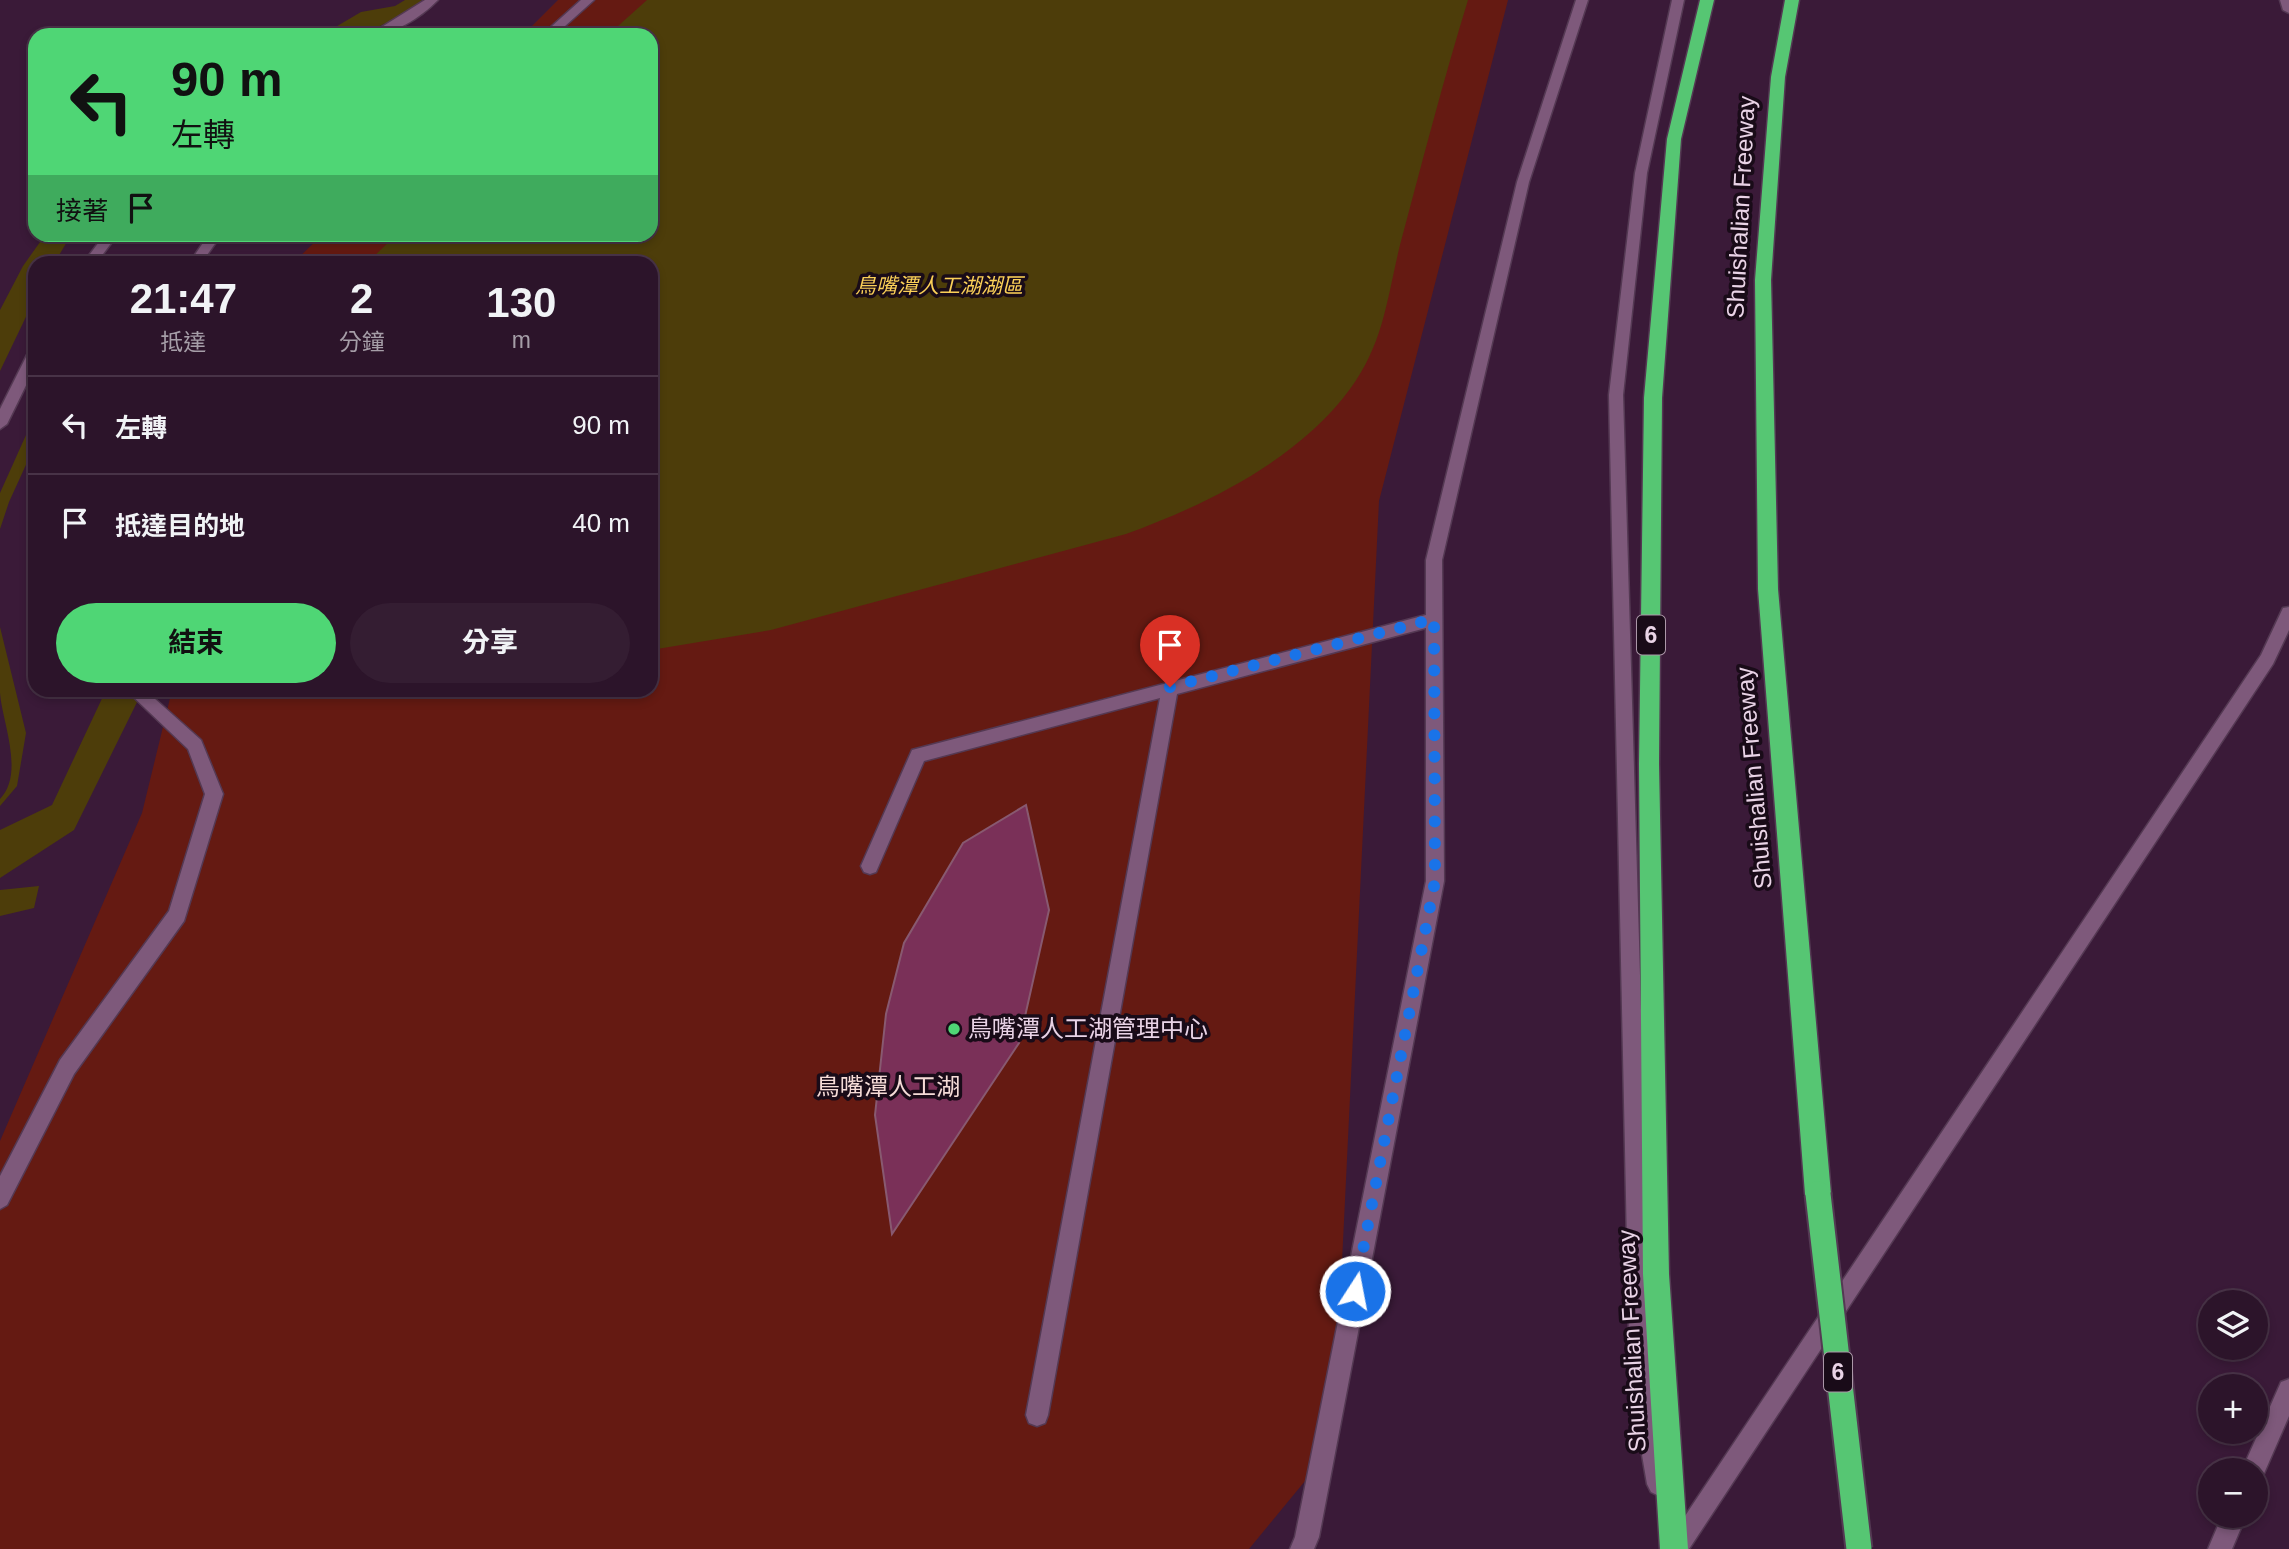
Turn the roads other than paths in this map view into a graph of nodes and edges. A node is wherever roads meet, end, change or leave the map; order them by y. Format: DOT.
graph roads {
  1 [pos="432,0"];
  2 [pos="588,0"];
  3 [pos="1581,0"];
  4 [pos="1678,0"];
  5 [pos="1707,0"];
  6 [pos="1792,0"];
  7 [pos="2286,0"];
  8 [pos="2289,10"];
  9 [pos="389,28"];
  10 [pos="556,28"];
  11 [pos="106,242"];
  12 [pos="95,256"];
  13 [pos="28,367"];
  14 [pos="0,424"];
  15 [pos="2289,613"];
  16 [pos="1434,619"];
  17 [pos="1170,687"];
  18 [pos="142,697"];
  19 [pos="870,866"];
  20 [pos="0,1198"];
  21 [pos="2289,1390"];
  22 [pos="1037,1415"];
  23 [pos="2259,1458"];
  24 [pos="2229,1528"];
  25 [pos="1302,1549"];
  26 [pos="1673,1549"];
  27 [pos="1859,1549"];
  28 [pos="2220,1549"];
  1 -- 9 [label="street"];
  2 -- 10 [label="street"];
  3 -- 16 [label="street"];
  4 -- 26 [label="street"];
  5 -- 26 [label="highway, Shuishalian Freeway / 6"];
  6 -- 27 [label="highway, Shuishalian Freeway / 6, bridge"];
  7 -- 8 [label="street"];
  11 -- 12 [label="street"];
  13 -- 14 [label="street"];
  15 -- 26 [label="street"];
  16 -- 17 [label="street"];
  16 -- 25 [label="street"];
  17 -- 19 [label="street"];
  17 -- 22 [label="street"];
  18 -- 20 [label="street"];
  21 -- 23 [label="street"];
  24 -- 28 [label="street"];
}
